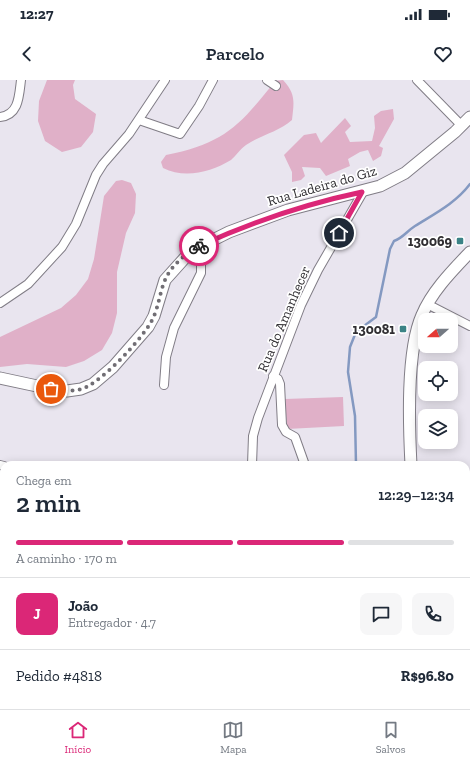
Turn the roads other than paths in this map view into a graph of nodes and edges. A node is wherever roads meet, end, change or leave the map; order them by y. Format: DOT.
graph roads {
  1 [pos="22,80"];
  2 [pos="165,80"];
  3 [pos="213,80"];
  4 [pos="267,80"];
  5 [pos="417,80"];
  6 [pos="276,86"];
  7 [pos="0,117"];
  8 [pos="470,117"];
  9 [pos="139,120"];
  10 [pos="461,125"];
  11 [pos="362,192"];
  12 [pos="196,248"];
  13 [pos="470,252"];
  14 [pos="0,303"];
  15 [pos="427,304"];
  16 [pos="470,326"];
  17 [pos="273,376"];
  18 [pos="0,378"];
  19 [pos="164,385"];
  20 [pos="252,461"];
  21 [pos="304,461"];
  22 [pos="411,461"];
  23 [pos="299,709"];
  24 [pos="317,709"];
  1 -- 7 [label="street"];
  2 -- 9 [label="street"];
  3 -- 9 [label="street"];
  4 -- 6 [label="street"];
  5 -- 10 [label="street"];
  8 -- 10 [label="street, Rua Ladeira do Giz"];
  9 -- 14 [label="street"];
  10 -- 11 [label="street, Rua Ladeira do Giz"];
  11 -- 12 [label="street, Rua Ladeira do Giz"];
  11 -- 17 [label="street, Rua do Amanhecer"];
  12 -- 18 [label="street, Rua Ladeira do Giz"];
  12 -- 19 [label="street"];
  13 -- 15 [label="street"];
  15 -- 16 [label="street"];
  15 -- 22 [label="street"];
  17 -- 20 [label="street, Rua do Amanhecer"];
  17 -- 21 [label="street"];
  23 -- 24 [label="street"];
}
